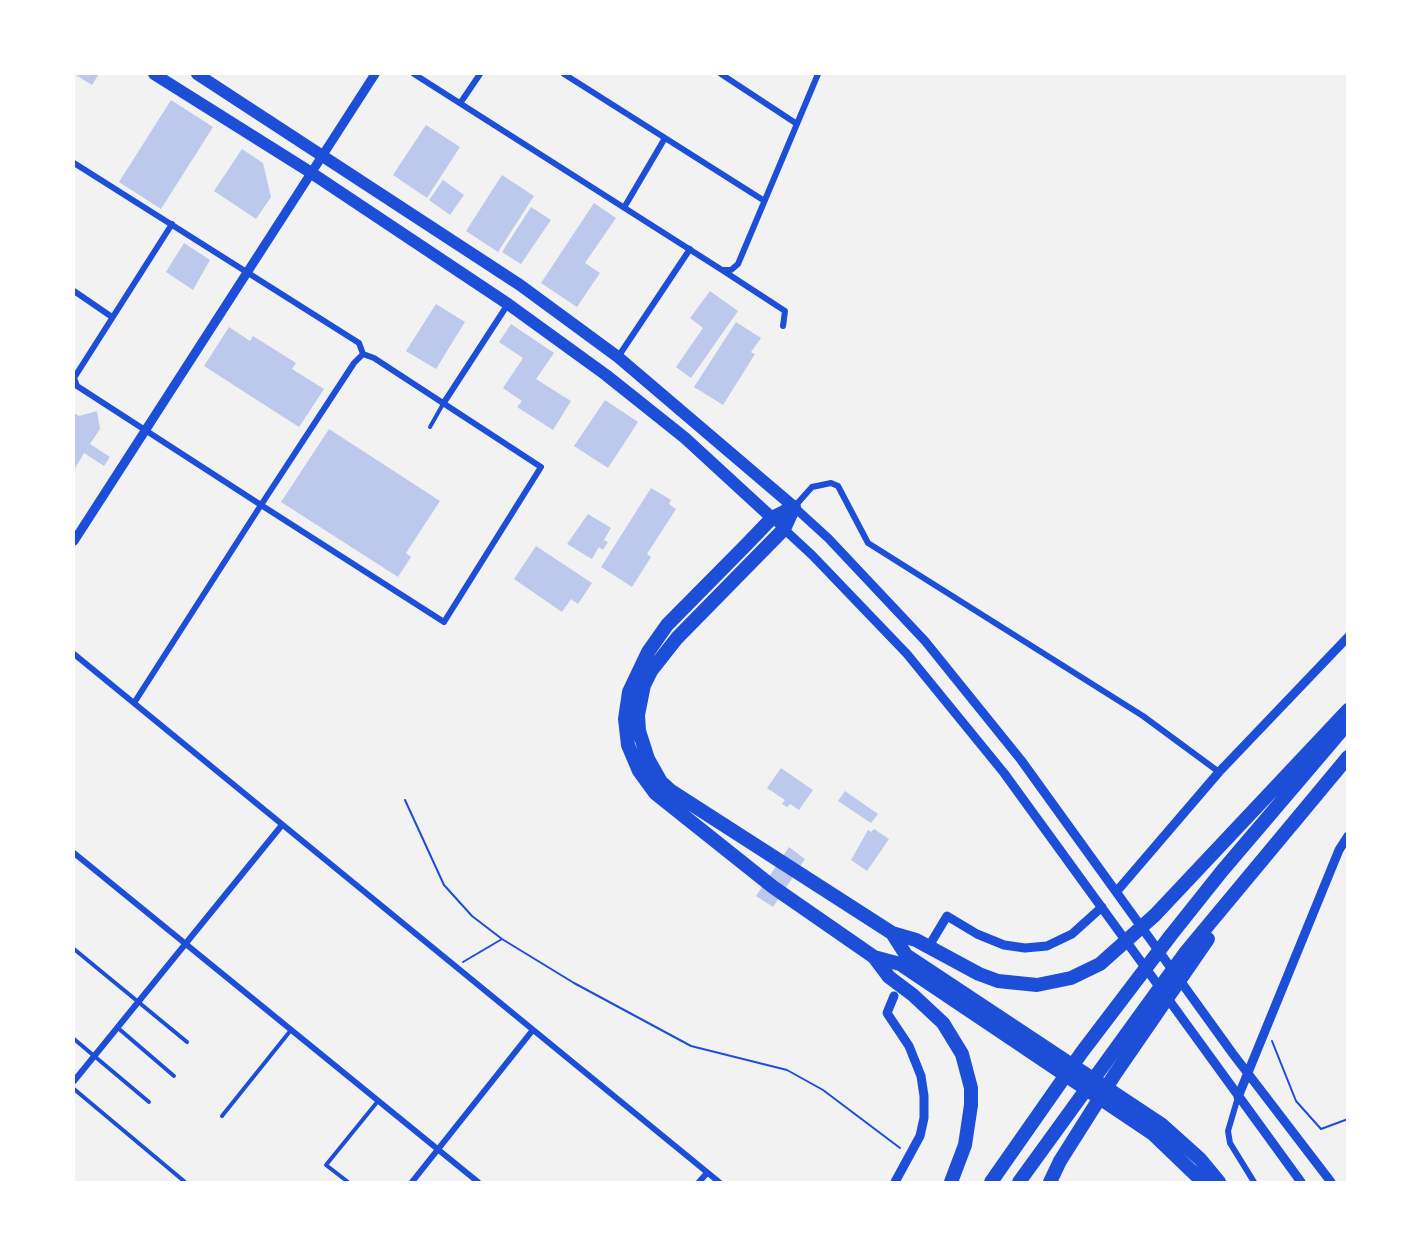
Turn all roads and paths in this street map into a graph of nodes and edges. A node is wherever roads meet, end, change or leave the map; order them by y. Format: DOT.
graph roads {
  1 [pos="154,74"];
  2 [pos="197,74"];
  3 [pos="375,74"];
  4 [pos="414,74"];
  5 [pos="480,74"];
  6 [pos="564,74"];
  7 [pos="721,74"];
  8 [pos="818,74"];
  9 [pos="461,102"];
  10 [pos="797,124"];
  11 [pos="666,138"];
  12 [pos="322,154"];
  13 [pos="74,163"];
  14 [pos="310,172"];
  15 [pos="763,200"];
  16 [pos="625,206"];
  17 [pos="172,224"];
  18 [pos="690,249"];
  19 [pos="722,270"];
  20 [pos="247,272"];
  21 [pos="74,291"];
  22 [pos="508,304"];
  23 [pos="112,317"];
  24 [pos="783,326"];
  25 [pos="363,354"];
  26 [pos="618,357"];
  27 [pos="443,404"];
  28 [pos="430,428"];
  29 [pos="144,429"];
  30 [pos="261,505"];
  31 [pos="794,507"];
  32 [pos="772,518"];
  33 [pos="783,529"];
  34 [pos="74,541"];
  35 [pos="1347,637"];
  36 [pos="74,654"];
  37 [pos="134,703"];
  38 [pos="1347,710"];
  39 [pos="1347,723"];
  40 [pos="1347,757"];
  41 [pos="1219,772"];
  42 [pos="405,800"];
  43 [pos="282,825"];
  44 [pos="1347,836"];
  45 [pos="74,853"];
  46 [pos="1117,891"];
  47 [pos="1102,908"];
  48 [pos="892,933"];
  49 [pos="502,939"];
  50 [pos="932,940"];
  51 [pos="186,943"];
  52 [pos="74,948"];
  53 [pos="874,957"];
  54 [pos="457,967"];
  55 [pos="894,996"];
  56 [pos="138,1003"];
  57 [pos="1153,1006"];
  58 [pos="118,1028"];
  59 [pos="291,1029"];
  60 [pos="531,1031"];
  61 [pos="1265,1032"];
  62 [pos="74,1039"];
  63 [pos="187,1042"];
  64 [pos="94,1056"];
  65 [pos="1247,1073"];
  66 [pos="174,1076"];
  67 [pos="74,1081"];
  68 [pos="74,1089"];
  69 [pos="1238,1097"];
  70 [pos="378,1101"];
  71 [pos="149,1102"];
  72 [pos="222,1116"];
  73 [pos="1347,1119"];
  74 [pos="438,1150"];
  75 [pos="910,1155"];
  76 [pos="707,1173"];
  77 [pos="185,1182"];
  78 [pos="348,1182"];
  79 [pos="412,1182"];
  80 [pos="478,1182"];
  81 [pos="699,1182"];
  82 [pos="719,1182"];
  83 [pos="895,1182"];
  84 [pos="951,1182"];
  85 [pos="991,1182"];
  86 [pos="1019,1182"];
  87 [pos="1050,1182"];
  88 [pos="1203,1182"];
  89 [pos="1219,1182"];
  90 [pos="1254,1182"];
  91 [pos="1301,1182"];
  92 [pos="1331,1182"];
  1 -- 14 [label="highway"];
  2 -- 12 [label="highway"];
  3 -- 12 [label="street"];
  4 -- 9 [label="street"];
  5 -- 9 [label="street"];
  6 -- 11 [label="street"];
  7 -- 10 [label="street"];
  8 -- 10 [label="street"];
  9 -- 16 [label="street"];
  10 -- 15 [label="street"];
  11 -- 15 [label="street"];
  11 -- 16 [label="street"];
  12 -- 14 [label="street"];
  12 -- 26 [label="highway"];
  13 -- 17 [label="street"];
  14 -- 20 [label="street"];
  14 -- 22 [label="highway"];
  15 -- 19 [label="street"];
  16 -- 18 [label="street"];
  17 -- 20 [label="street"];
  17 -- 23 [label="street"];
  18 -- 19 [label="street"];
  18 -- 26 [label="street"];
  19 -- 24 [label="street"];
  20 -- 25 [label="street"];
  20 -- 29 [label="street"];
  21 -- 23 [label="street"];
  22 -- 27 [label="street"];
  22 -- 32 [label="highway"];
  23 -- 29 [label="street"];
  25 -- 27 [label="street"];
  25 -- 30 [label="street"];
  26 -- 31 [label="highway"];
  27 -- 28 [label="lane"];
  27 -- 30 [label="street"];
  29 -- 30 [label="street"];
  29 -- 34 [label="street"];
  30 -- 37 [label="street"];
  31 -- 32 [label="highway"];
  31 -- 33 [label="highway"];
  31 -- 41 [label="street"];
  31 -- 46 [label="street"];
  32 -- 33 [label="street"];
  32 -- 53 [label="highway"];
  33 -- 47 [label="street"];
  33 -- 48 [label="highway"];
  35 -- 41 [label="street"];
  36 -- 37 [label="street"];
  37 -- 43 [label="street"];
  38 -- 48 [label="highway"];
  39 -- 85 [label="highway"];
  40 -- 57 [label="highway"];
  41 -- 46 [label="street"];
  42 -- 49 [label="path"];
  43 -- 51 [label="street"];
  43 -- 54 [label="street"];
  44 -- 61 [label="street"];
  45 -- 51 [label="street"];
  46 -- 65 [label="street"];
  47 -- 50 [label="street"];
  47 -- 69 [label="street"];
  48 -- 89 [label="highway"];
  49 -- 54 [label="path"];
  49 -- 75 [label="path"];
  51 -- 56 [label="street"];
  51 -- 59 [label="street"];
  52 -- 56 [label="lane"];
  53 -- 84 [label="highway"];
  53 -- 88 [label="highway"];
  54 -- 60 [label="street"];
  55 -- 75 [label="street"];
  56 -- 58 [label="street"];
  56 -- 63 [label="lane"];
  57 -- 86 [label="highway"];
  57 -- 87 [label="highway"];
  58 -- 64 [label="street"];
  58 -- 66 [label="lane"];
  59 -- 70 [label="street"];
  59 -- 72 [label="lane"];
  60 -- 74 [label="street"];
  60 -- 76 [label="street"];
  61 -- 65 [label="street"];
  61 -- 73 [label="path"];
  62 -- 64 [label="lane"];
  64 -- 67 [label="street"];
  64 -- 71 [label="lane"];
  65 -- 69 [label="street"];
  65 -- 92 [label="street"];
  68 -- 77 [label="lane"];
  69 -- 90 [label="street"];
  69 -- 91 [label="street"];
  70 -- 74 [label="street"];
  70 -- 78 [label="lane"];
  74 -- 79 [label="street"];
  74 -- 80 [label="street"];
  75 -- 83 [label="street"];
  76 -- 81 [label="street"];
  76 -- 82 [label="street"];
}
